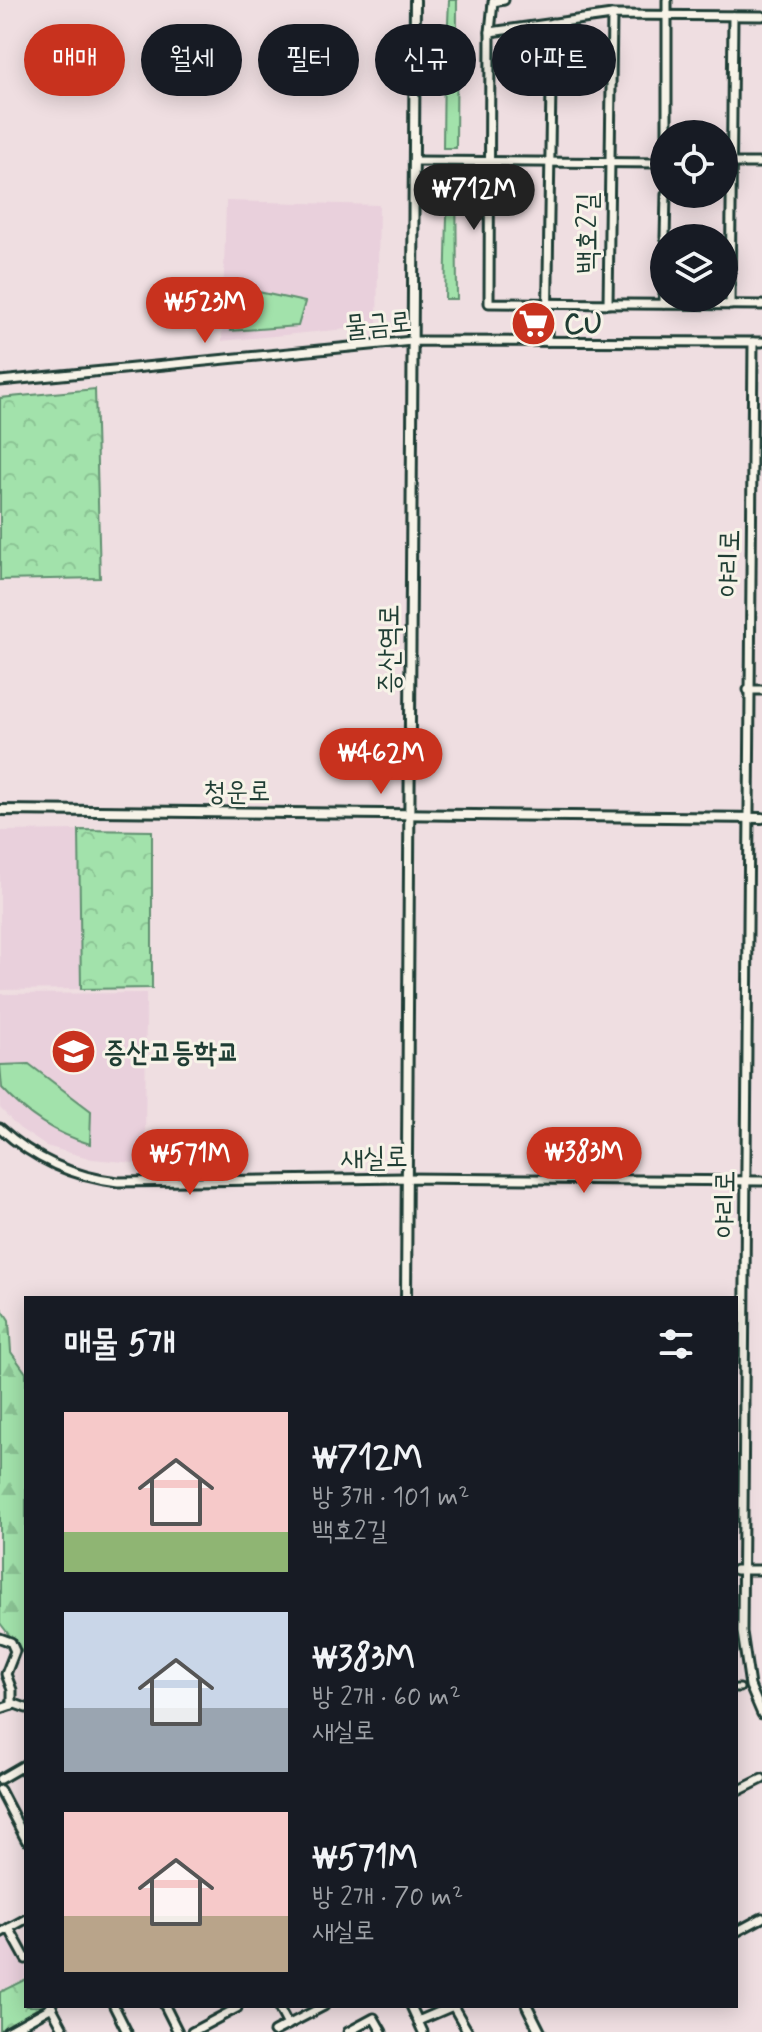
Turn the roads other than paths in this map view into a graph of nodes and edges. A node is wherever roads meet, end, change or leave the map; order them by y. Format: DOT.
graph roads {
  1 [pos="415,0"];
  2 [pos="504,0"];
  3 [pos="667,0"];
  4 [pos="612,15"];
  5 [pos="668,15"];
  6 [pos="733,16"];
  7 [pos="762,16"];
  8 [pos="552,23"];
  9 [pos="490,32"];
  10 [pos="667,120"];
  11 [pos="729,120"];
  12 [pos="414,161"];
  13 [pos="490,162"];
  14 [pos="549,162"];
  15 [pos="608,162"];
  16 [pos="650,163"];
  17 [pos="738,163"];
  18 [pos="762,163"];
  19 [pos="548,303"];
  20 [pos="608,304"];
  21 [pos="650,304"];
  22 [pos="738,305"];
  23 [pos="762,305"];
  24 [pos="412,341"];
  25 [pos="547,341"];
  26 [pos="758,342"];
  27 [pos="0,381"];
  28 [pos="751,436"];
  29 [pos="762,436"];
  30 [pos="748,690"];
  31 [pos="762,690"];
  32 [pos="0,810"];
  33 [pos="408,813"];
  34 [pos="748,818"];
  35 [pos="762,818"];
  36 [pos="0,1128"];
  37 [pos="405,1178"];
  38 [pos="746,1181"];
  39 [pos="762,1181"];
  40 [pos="406,1296"];
  41 [pos="739,1570"];
  42 [pos="762,1570"];
  43 [pos="0,1638"];
  44 [pos="0,1700"];
  45 [pos="7,1707"];
  46 [pos="762,1714"];
  47 [pos="24,1765"];
  48 [pos="0,1779"];
  49 [pos="762,1779"];
  50 [pos="0,1790"];
  51 [pos="738,1791"];
  52 [pos="24,1836"];
  53 [pos="762,1918"];
  54 [pos="24,1920"];
  55 [pos="9,1928"];
  56 [pos="738,1931"];
  57 [pos="0,1933"];
  58 [pos="24,1955"];
  59 [pos="49,2008"];
  60 [pos="52,2008"];
  61 [pos="115,2008"];
  62 [pos="166,2008"];
  63 [pos="237,2008"];
  64 [pos="279,2008"];
  65 [pos="320,2008"];
  66 [pos="412,2008"];
  67 [pos="448,2008"];
  68 [pos="454,2008"];
  69 [pos="528,2008"];
  70 [pos="418,2021"];
  71 [pos="288,2025"];
  72 [pos="7,2032"];
  73 [pos="65,2032"];
  74 [pos="127,2032"];
  75 [pos="178,2032"];
  76 [pos="192,2032"];
  77 [pos="274,2032"];
  78 [pos="348,2032"];
  79 [pos="382,2032"];
  80 [pos="423,2032"];
  81 [pos="468,2032"];
  82 [pos="540,2032"];
  1 -- 12 [label="street, 증산역로"];
  2 -- 9 [label="street"];
  3 -- 5 [label="street"];
  4 -- 5 [label="street"];
  4 -- 8 [label="street"];
  4 -- 15 [label="street, 백호2길"];
  5 -- 6 [label="street"];
  5 -- 10 [label="street"];
  6 -- 7 [label="street"];
  6 -- 11 [label="street"];
  8 -- 9 [label="street"];
  8 -- 14 [label="street, 백호2길"];
  9 -- 13 [label="street"];
  12 -- 13 [label="street"];
  12 -- 24 [label="street, 증산역로"];
  13 -- 14 [label="street, 백호2길"];
  13 -- 19 [label="street, 백호2길"];
  14 -- 15 [label="street, 백호2길"];
  14 -- 19 [label="street, 백호2길"];
  15 -- 16 [label="street, 백호2길"];
  15 -- 20 [label="street, 백호2길"];
  17 -- 18 [label="street"];
  19 -- 20 [label="street, 백호2길"];
  19 -- 25 [label="street"];
  20 -- 21 [label="street, 백호2길"];
  22 -- 23 [label="street, 백호2길"];
  24 -- 25 [label="street, 물금로"];
  24 -- 27 [label="street, 물금로"];
  24 -- 33 [label="street, 증산역로"];
  25 -- 26 [label="street, 물금로"];
  26 -- 28 [label="street, 야리로"];
  28 -- 29 [label="street"];
  28 -- 30 [label="street, 야리로"];
  30 -- 31 [label="street"];
  30 -- 34 [label="street, 야리로"];
  32 -- 33 [label="street, 청운로"];
  33 -- 34 [label="street, 청운로"];
  33 -- 37 [label="street, 증산역로"];
  34 -- 35 [label="street, 청운로"];
  34 -- 38 [label="street, 야리로"];
  36 -- 37 [label="street, 새실로"];
  37 -- 38 [label="street, 새실로"];
  37 -- 40 [label="street, 증산역로"];
  38 -- 39 [label="street, 새실로"];
  38 -- 41 [label="street, 야리로"];
  41 -- 42 [label="street"];
  41 -- 46 [label="street, 야리로"];
  43 -- 45 [label="street"];
  44 -- 45 [label="street"];
  47 -- 48 [label="street"];
  49 -- 51 [label="street"];
  50 -- 52 [label="street"];
  53 -- 56 [label="street"];
  54 -- 55 [label="street"];
  55 -- 57 [label="street"];
  55 -- 58 [label="street"];
  59 -- 72 [label="street"];
  60 -- 73 [label="street"];
  61 -- 74 [label="street"];
  62 -- 75 [label="street"];
  63 -- 76 [label="street"];
  64 -- 71 [label="street"];
  65 -- 71 [label="street"];
  66 -- 70 [label="street"];
  67 -- 70 [label="street"];
  68 -- 81 [label="street"];
  69 -- 82 [label="street"];
  70 -- 80 [label="street"];
  71 -- 77 [label="street"];
  78 -- 79 [label="street"];
}
